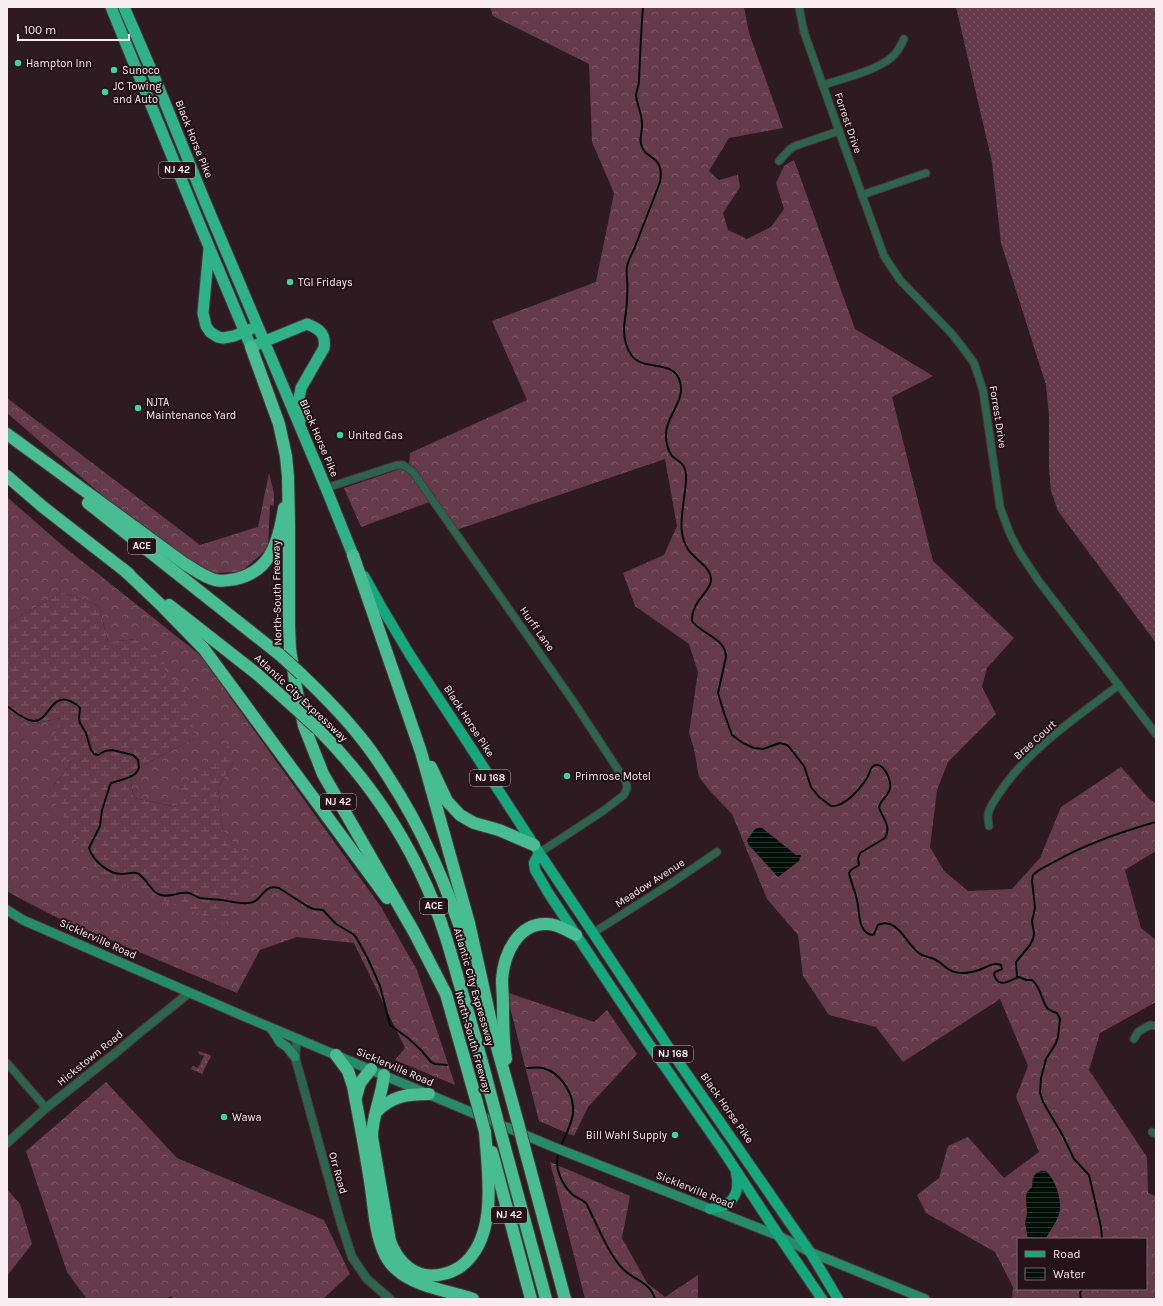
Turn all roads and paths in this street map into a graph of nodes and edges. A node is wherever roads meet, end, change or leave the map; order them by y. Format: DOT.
graph roads {
  1 [pos="110,7"];
  2 [pos="124,7"];
  3 [pos="799,7"];
  4 [pos="904,39"];
  5 [pos="823,85"];
  6 [pos="839,131"];
  7 [pos="779,161"];
  8 [pos="926,173"];
  9 [pos="862,195"];
  10 [pos="209,249"];
  11 [pos="257,327"];
  12 [pos="245,332"];
  13 [pos="264,342"];
  14 [pos="251,347"];
  15 [pos="300,427"];
  16 [pos="7,434"];
  17 [pos="7,476"];
  18 [pos="288,477"];
  19 [pos="326,488"];
  20 [pos="353,554"];
  21 [pos="123,569"];
  22 [pos="1119,685"];
  23 [pos="406,707"];
  24 [pos="1156,734"];
  25 [pos="989,826"];
  26 [pos="536,849"];
  27 [pos="718,852"];
  28 [pos="7,910"];
  29 [pos="414,932"];
  30 [pos="593,933"];
  31 [pos="576,935"];
  32 [pos="611,961"];
  33 [pos="599,968"];
  34 [pos="189,993"];
  35 [pos="1156,1026"];
  36 [pos="271,1028"];
  37 [pos="298,1038"];
  38 [pos="1134,1039"];
  39 [pos="495,1040"];
  40 [pos="673,1054"];
  41 [pos="336,1055"];
  42 [pos="295,1057"];
  43 [pos="661,1062"];
  44 [pos="7,1063"];
  45 [pos="371,1069"];
  46 [pos="384,1075"];
  47 [pos="429,1094"];
  48 [pos="355,1098"];
  49 [pos="46,1108"];
  50 [pos="376,1113"];
  51 [pos="518,1123"];
  52 [pos="485,1132"];
  53 [pos="7,1143"];
  54 [pos="735,1169"];
  55 [pos="710,1209"];
  56 [pos="779,1236"];
  57 [pos="810,1252"];
  58 [pos="390,1299"];
  59 [pos="473,1299"];
  60 [pos="531,1299"];
  61 [pos="546,1299"];
  62 [pos="565,1299"];
  63 [pos="822,1299"];
  64 [pos="838,1299"];
  65 [pos="925,1299"];
  1 -- 10 [label="highway, NJ 42"];
  2 -- 11 [label="highway, Black Horse Pike / NJ 42"];
  3 -- 5 [label="street, Forrest Drive"];
  4 -- 5 [label="street"];
  5 -- 6 [label="street, Forrest Drive"];
  6 -- 7 [label="street"];
  6 -- 9 [label="street, Forrest Drive"];
  8 -- 9 [label="street"];
  9 -- 22 [label="street, Forrest Drive"];
  10 -- 12 [label="highway, NJ 42"];
  10 -- 12 [label="highway"];
  11 -- 12 [label="highway"];
  11 -- 13 [label="highway, Black Horse Pike / NJ 42"];
  12 -- 14 [label="highway, NJ 42"];
  13 -- 14 [label="highway"];
  13 -- 15 [label="highway, Black Horse Pike / NJ 42"];
  13 -- 15 [label="highway"];
  14 -- 18 [label="highway, North-South Freeway / NJ 42"];
  15 -- 19 [label="highway, Black Horse Pike / NJ 42"];
  16 -- 18 [label="highway"];
  16 -- 39 [label="highway, Atlantic City Expressway / ACE, bridge"];
  17 -- 21 [label="highway, Atlantic City Expressway / ACE"];
  18 -- 29 [label="highway, North-South Freeway / NJ 42"];
  19 -- 20 [label="highway, Black Horse Pike / NJ 42"];
  19 -- 26 [label="street, Hurff Lane"];
  20 -- 23 [label="highway, North-South Freeway / NJ 42"];
  20 -- 26 [label="main road, Black Horse Pike / NJ 168"];
  21 -- 29 [label="highway"];
  21 -- 61 [label="highway, Atlantic City Expressway / ACE, bridge"];
  22 -- 24 [label="street, Forrest Drive"];
  22 -- 25 [label="street, Brae Court"];
  23 -- 26 [label="highway"];
  23 -- 39 [label="highway, North-South Freeway / NJ 42"];
  26 -- 30 [label="main road, Black Horse Pike / NJ 168"];
  26 -- 31 [label="main road, NJ 168"];
  27 -- 30 [label="street, Meadow Avenue"];
  28 -- 34 [label="main road, Sicklerville Road"];
  29 -- 52 [label="highway, North-South Freeway / NJ 42, bridge"];
  30 -- 32 [label="main road, Black Horse Pike / NJ 168"];
  31 -- 33 [label="main road, NJ 168"];
  31 -- 51 [label="highway"];
  32 -- 33 [label="main road"];
  32 -- 40 [label="main road, Black Horse Pike / NJ 168"];
  33 -- 43 [label="main road, NJ 168"];
  34 -- 36 [label="main road, Sicklerville Road"];
  34 -- 49 [label="street, Hickstown Road"];
  35 -- 38 [label="street"];
  36 -- 37 [label="main road, Sicklerville Road"];
  36 -- 42 [label="main road"];
  37 -- 41 [label="main road, Sicklerville Road"];
  37 -- 42 [label="street, Orr Road"];
  39 -- 51 [label="highway, North-South Freeway / NJ 42"];
  40 -- 43 [label="main road"];
  40 -- 57 [label="main road, Black Horse Pike / NJ 168"];
  41 -- 45 [label="main road, Sicklerville Road"];
  41 -- 48 [label="highway"];
  42 -- 58 [label="street, Orr Road"];
  43 -- 54 [label="main road, NJ 168"];
  44 -- 49 [label="street"];
  45 -- 46 [label="main road, Sicklerville Road"];
  45 -- 48 [label="highway"];
  46 -- 47 [label="main road, Sicklerville Road"];
  46 -- 50 [label="highway"];
  47 -- 50 [label="highway"];
  47 -- 55 [label="main road, Sicklerville Road"];
  48 -- 59 [label="highway"];
  49 -- 53 [label="street, Hickstown Road"];
  50 -- 52 [label="highway"];
  51 -- 62 [label="highway, North-South Freeway / NJ 42, bridge"];
  52 -- 60 [label="highway, North-South Freeway / NJ 42"];
  54 -- 55 [label="main road"];
  54 -- 56 [label="main road, NJ 168"];
  55 -- 56 [label="main road, Sicklerville Road"];
  56 -- 57 [label="main road, Sicklerville Road"];
  56 -- 63 [label="main road, NJ 168"];
  57 -- 64 [label="main road, Black Horse Pike / NJ 168"];
  57 -- 65 [label="main road, Sicklerville Road"];
}
